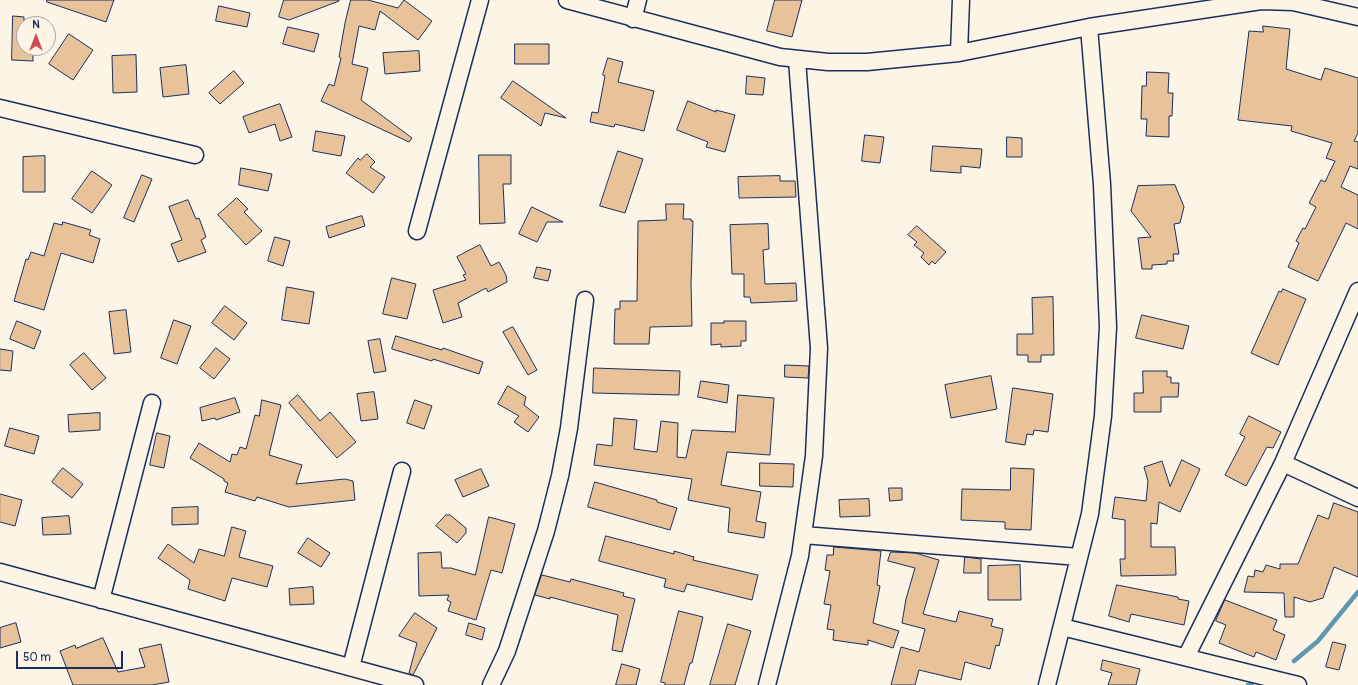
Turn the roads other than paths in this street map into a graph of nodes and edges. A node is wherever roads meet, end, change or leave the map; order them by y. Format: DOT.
graph roads {
  1 [pos="480,0"];
  2 [pos="566,0"];
  3 [pos="638,0"];
  4 [pos="960,0"];
  5 [pos="1303,2"];
  6 [pos="1203,4"];
  7 [pos="1358,17"];
  8 [pos="633,19"];
  9 [pos="1089,26"];
  10 [pos="959,52"];
  11 [pos="797,60"];
  12 [pos="0,108"];
  13 [pos="195,155"];
  14 [pos="417,231"];
  15 [pos="1358,291"];
  16 [pos="585,300"];
  17 [pos="152,403"];
  18 [pos="1283,463"];
  19 [pos="402,471"];
  20 [pos="1358,498"];
  21 [pos="803,535"];
  22 [pos="1079,557"];
  23 [pos="0,572"];
  24 [pos="101,600"];
  25 [pos="1062,627"];
  26 [pos="1186,657"];
  27 [pos="351,667"];
  28 [pos="415,685"];
  29 [pos="491,685"];
  30 [pos="767,685"];
  31 [pos="1047,685"];
  32 [pos="1298,685"];
  1 -- 14 [label="street"];
  2 -- 8 [label="street"];
  3 -- 8 [label="street"];
  4 -- 10 [label="street"];
  5 -- 6 [label="street"];
  5 -- 7 [label="street"];
  6 -- 9 [label="street"];
  8 -- 11 [label="street"];
  9 -- 10 [label="street"];
  9 -- 22 [label="street"];
  10 -- 11 [label="street"];
  11 -- 21 [label="street"];
  12 -- 13 [label="street"];
  15 -- 18 [label="street"];
  16 -- 29 [label="street"];
  17 -- 24 [label="street"];
  18 -- 20 [label="street"];
  18 -- 26 [label="street"];
  19 -- 27 [label="street"];
  21 -- 22 [label="street"];
  21 -- 30 [label="street"];
  22 -- 25 [label="street"];
  23 -- 24 [label="street"];
  24 -- 27 [label="street"];
  25 -- 26 [label="street"];
  25 -- 31 [label="street"];
  26 -- 32 [label="street"];
  27 -- 28 [label="street"];
}
